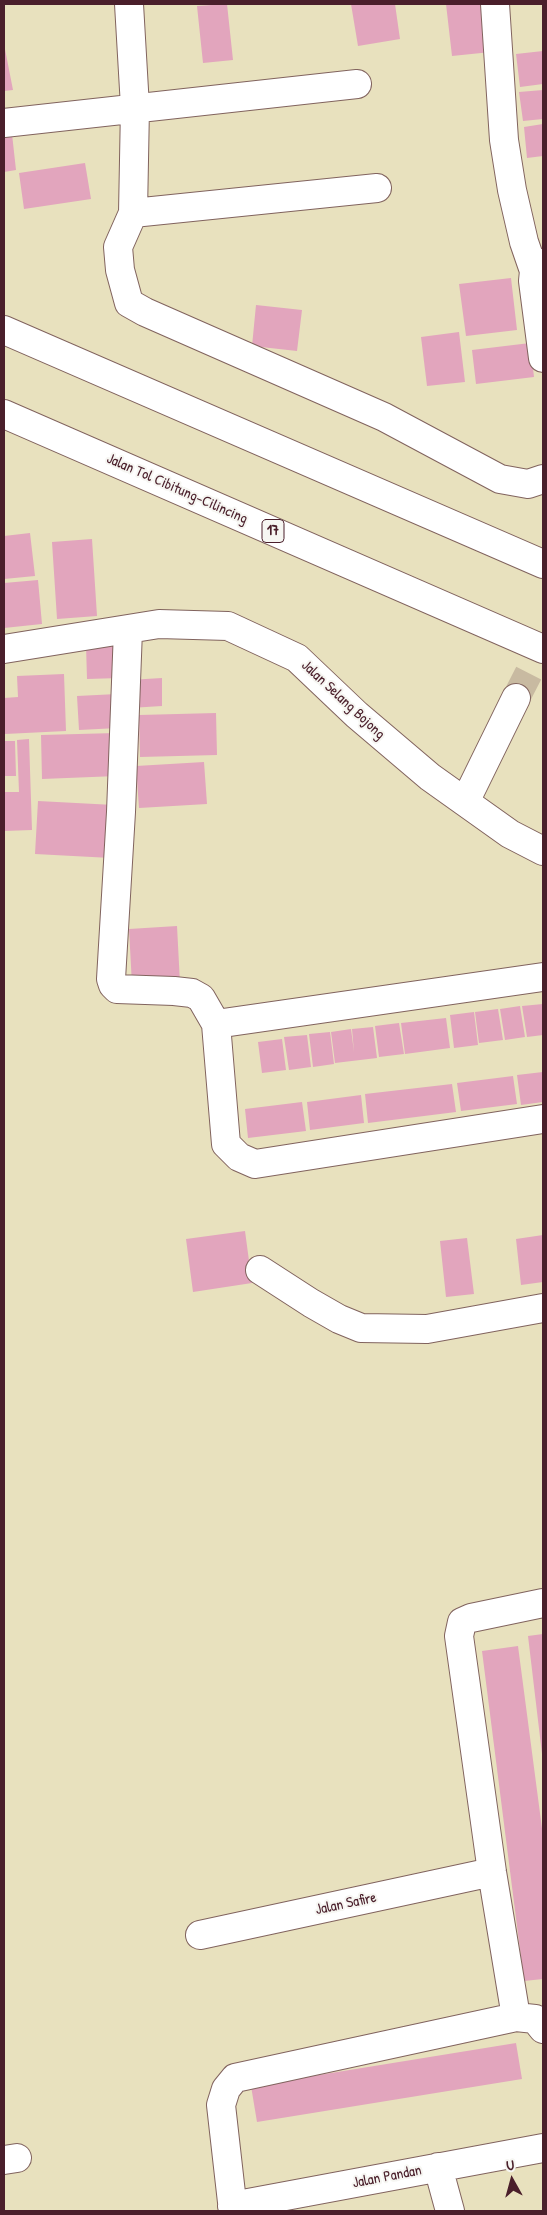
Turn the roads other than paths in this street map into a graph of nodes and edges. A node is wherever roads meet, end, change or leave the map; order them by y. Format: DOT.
graph roads {
  1 [pos="129,4"];
  2 [pos="495,4"];
  3 [pos="357,84"];
  4 [pos="135,107"];
  5 [pos="4,123"];
  6 [pos="377,188"];
  7 [pos="134,213"];
  8 [pos="539,267"];
  9 [pos="4,330"];
  10 [pos="543,358"];
  11 [pos="4,414"];
  12 [pos="543,480"];
  13 [pos="543,564"];
  14 [pos="128,630"];
  15 [pos="4,649"];
  16 [pos="543,649"];
  17 [pos="516,698"];
  18 [pos="465,802"];
  19 [pos="543,851"];
  20 [pos="543,977"];
  21 [pos="216,1024"];
  22 [pos="543,1119"];
  23 [pos="260,1270"];
  24 [pos="543,1308"];
  25 [pos="543,1603"];
  26 [pos="492,1872"];
  27 [pos="200,1935"];
  28 [pos="534,2020"];
  29 [pos="543,2148"];
  30 [pos="438,2167"];
  31 [pos="232,2209"];
  32 [pos="450,2211"];
  1 -- 4 [label="main road"];
  2 -- 8 [label="main road"];
  3 -- 4 [label="main road"];
  4 -- 5 [label="main road"];
  4 -- 7 [label="main road"];
  6 -- 7 [label="main road"];
  7 -- 12 [label="main road"];
  8 -- 10 [label="main road"];
  9 -- 13 [label="main road"];
  11 -- 16 [label="main road, Jalan Tol Cibitung–Cilincing / 17"];
  14 -- 15 [label="main road, Jalan Selang Bojong"];
  14 -- 18 [label="main road, Jalan Selang Bojong"];
  14 -- 21 [label="main road"];
  17 -- 18 [label="main road"];
  18 -- 19 [label="main road, Jalan Selang Bojong"];
  20 -- 21 [label="main road"];
  21 -- 22 [label="main road"];
  23 -- 24 [label="main road"];
  25 -- 26 [label="main road"];
  26 -- 27 [label="main road, Jalan Safire"];
  26 -- 28 [label="main road"];
  28 -- 31 [label="main road"];
  29 -- 30 [label="main road, Jalan Pandan"];
  30 -- 31 [label="main road, Jalan Pandan"];
  30 -- 32 [label="main road"];
}
